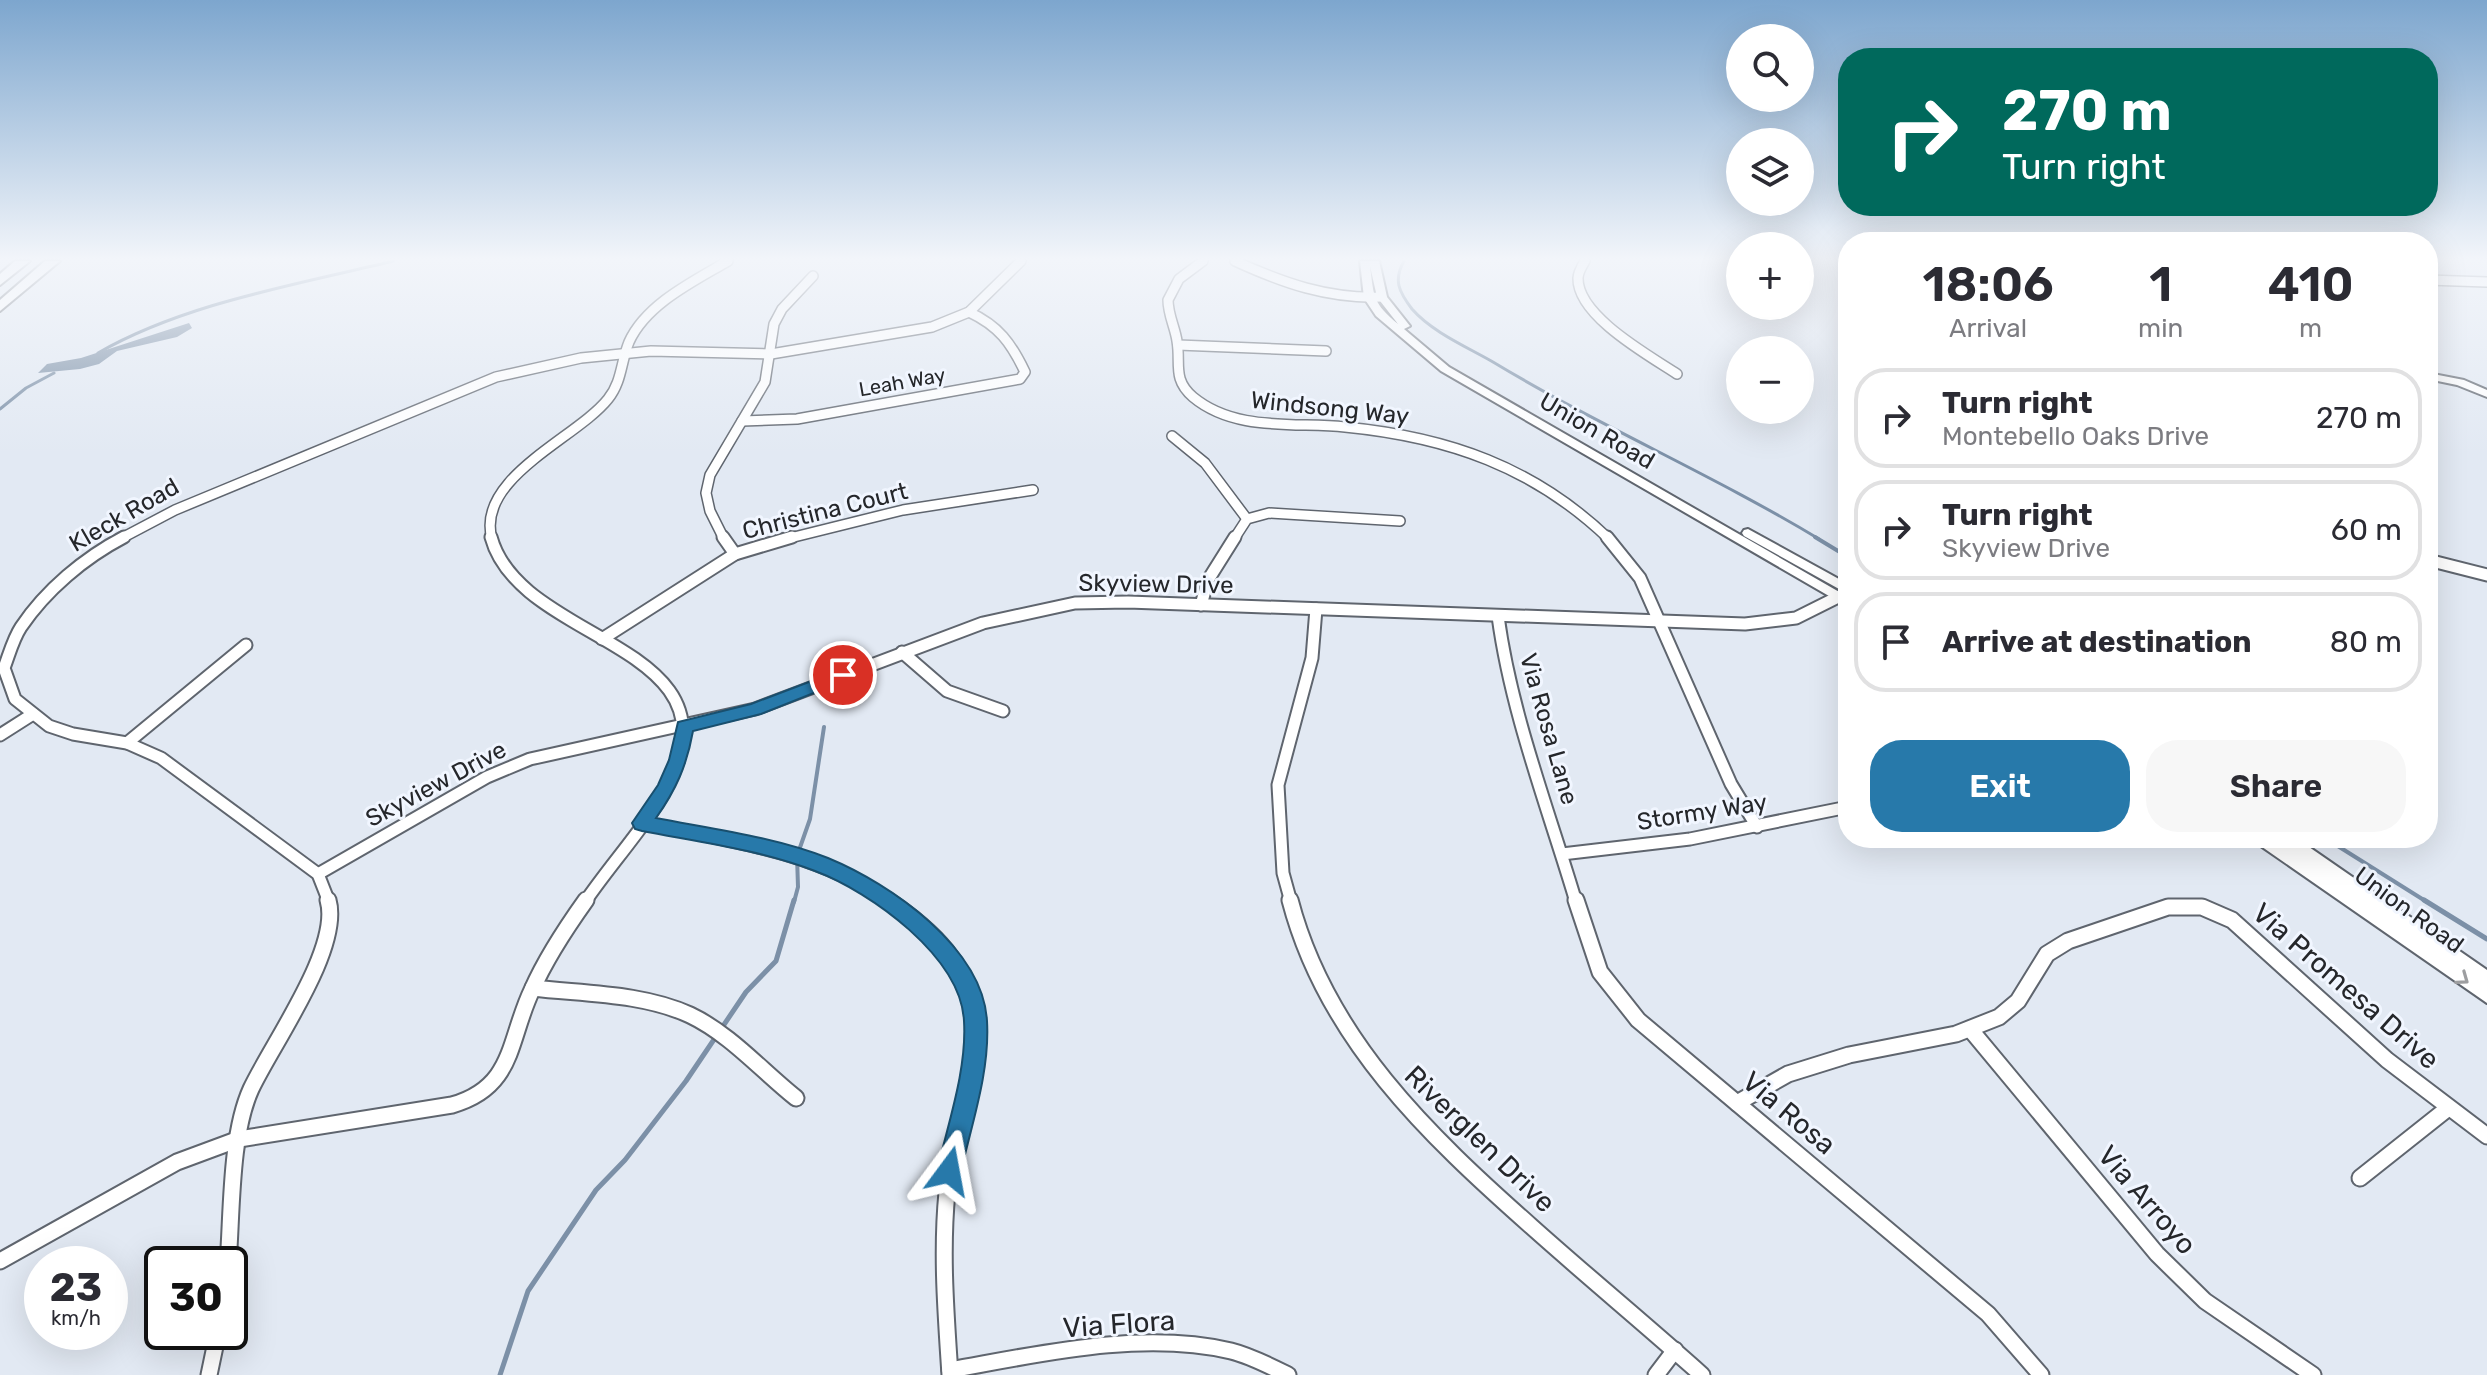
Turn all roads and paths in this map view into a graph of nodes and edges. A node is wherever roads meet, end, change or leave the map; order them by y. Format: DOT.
graph roads {
  1 [pos="639,325"];
  2 [pos="774,325"];
  3 [pos="937,325"];
  4 [pos="996,325"];
  5 [pos="1172,325"];
  6 [pos="1394,325"];
  7 [pos="1609,325"];
  8 [pos="1178,345"];
  9 [pos="1326,351"];
  10 [pos="626,353"];
  11 [pos="771,354"];
  12 [pos="1677,374"];
  13 [pos="2438,378"];
  14 [pos="2487,394"];
  15 [pos="742,421"];
  16 [pos="1172,436"];
  17 [pos="1033,490"];
  18 [pos="1247,519"];
  19 [pos="1400,521"];
  20 [pos="735,554"];
  21 [pos="2438,563"];
  22 [pos="2487,575"];
  23 [pos="1838,592"];
  24 [pos="1838,600"];
  25 [pos="1201,605"];
  26 [pos="1316,609"];
  27 [pos="1498,616"];
  28 [pos="1660,623"];
  29 [pos="602,639"];
  30 [pos="246,645"];
  31 [pos="902,652"];
  32 [pos="1003,711"];
  33 [pos="33,714"];
  34 [pos="685,727"];
  35 [pos="0,735"];
  36 [pos="127,743"];
  37 [pos="1838,809"];
  38 [pos="642,823"];
  39 [pos="1757,827"];
  40 [pos="2277,848"];
  41 [pos="2298,848"];
  42 [pos="1562,854"];
  43 [pos="318,874"];
  44 [pos="2487,979"];
  45 [pos="533,988"];
  46 [pos="2487,996"];
  47 [pos="1970,1029"];
  48 [pos="796,1098"];
  49 [pos="1737,1103"];
  50 [pos="2447,1109"];
  51 [pos="2487,1136"];
  52 [pos="239,1139"];
  53 [pos="2360,1178"];
  54 [pos="230,1246"];
  55 [pos="0,1261"];
  56 [pos="214,1350"];
  57 [pos="1675,1350"];
  58 [pos="950,1373"];
  59 [pos="209,1375"];
  60 [pos="1288,1375"];
  61 [pos="1656,1375"];
  62 [pos="1702,1375"];
  63 [pos="2041,1375"];
  64 [pos="2313,1375"];
  1 -- 10 [label="street"];
  2 -- 11 [label="street"];
  3 -- 11 [label="street, Kleck Road"];
  4 -- 15 [label="street, Leah Way"];
  5 -- 8 [label="street, Windsong Way"];
  6 -- 23 [label="main road, Union Road"];
  7 -- 12 [label="street"];
  8 -- 9 [label="street"];
  8 -- 28 [label="street, Windsong Way"];
  10 -- 11 [label="street, Kleck Road"];
  10 -- 29 [label="street"];
  10 -- 33 [label="street, Kleck Road"];
  11 -- 15 [label="street"];
  13 -- 14 [label="main road"];
  15 -- 20 [label="street"];
  16 -- 18 [label="street"];
  17 -- 20 [label="street, Christina Court"];
  18 -- 19 [label="street"];
  18 -- 25 [label="street"];
  20 -- 29 [label="street, Christina Court"];
  21 -- 22 [label="street"];
  24 -- 28 [label="street, Skyview Drive"];
  25 -- 26 [label="street, Skyview Drive"];
  25 -- 31 [label="street, Skyview Drive"];
  26 -- 27 [label="street, Skyview Drive"];
  26 -- 57 [label="street, Riverglen Drive"];
  27 -- 28 [label="street, Skyview Drive"];
  27 -- 42 [label="street, Via Rosa Lane"];
  28 -- 39 [label="street, Windsong Way"];
  29 -- 34 [label="street"];
  30 -- 36 [label="street"];
  31 -- 32 [label="street"];
  31 -- 34 [label="street, Skyview Drive"];
  33 -- 35 [label="street"];
  33 -- 36 [label="street, Kleck Road"];
  34 -- 38 [label="street"];
  34 -- 43 [label="street, Skyview Drive"];
  36 -- 43 [label="street, Kleck Road"];
  37 -- 39 [label="street, Stormy Way"];
  38 -- 45 [label="street"];
  38 -- 58 [label="street"];
  39 -- 42 [label="street, Stormy Way"];
  40 -- 46 [label="main road, Union Road, one-way"];
  41 -- 44 [label="main road, Union Road"];
  42 -- 49 [label="street, Via Rosa"];
  43 -- 52 [label="street"];
  45 -- 48 [label="street"];
  45 -- 52 [label="street"];
  47 -- 49 [label="street, Via Promesa Drive"];
  47 -- 50 [label="street, Via Promesa Drive"];
  47 -- 64 [label="street, Via Arroyo"];
  49 -- 63 [label="street, Via Rosa"];
  50 -- 51 [label="street, Via Promesa Drive"];
  50 -- 53 [label="street"];
  52 -- 54 [label="street"];
  52 -- 55 [label="street"];
  56 -- 59 [label="street"];
  57 -- 61 [label="street"];
  57 -- 62 [label="street, Riverglen Drive"];
  58 -- 60 [label="street, Via Flora"];
}
